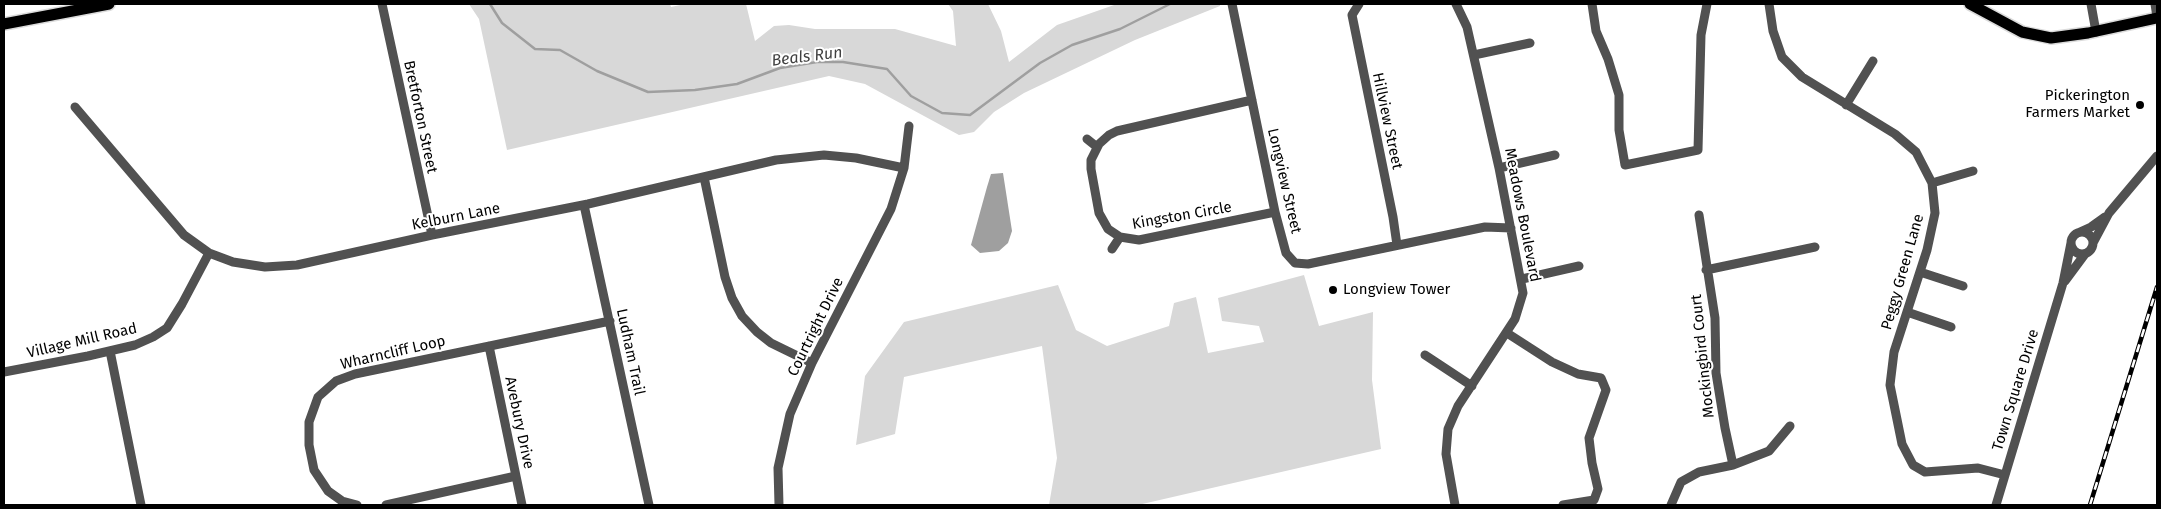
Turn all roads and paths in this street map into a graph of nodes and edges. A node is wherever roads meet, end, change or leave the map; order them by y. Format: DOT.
graph roads {
  1 [pos="109,4"];
  2 [pos="382,4"];
  3 [pos="1232,4"];
  4 [pos="1359,4"];
  5 [pos="1456,4"];
  6 [pos="1592,4"];
  7 [pos="1707,4"];
  8 [pos="1769,4"];
  9 [pos="2091,4"];
  10 [pos="2155,4"];
  11 [pos="1976,5"];
  12 [pos="2157,18"];
  13 [pos="4,24"];
  14 [pos="2096,32"];
  15 [pos="1530,43"];
  16 [pos="1474,56"];
  17 [pos="1873,62"];
  18 [pos="1252,100"];
  19 [pos="1846,105"];
  20 [pos="75,107"];
  21 [pos="909,126"];
  22 [pos="1087,139"];
  23 [pos="1097,147"];
  24 [pos="1555,155"];
  25 [pos="2157,156"];
  26 [pos="904,168"];
  27 [pos="1499,168"];
  28 [pos="1973,171"];
  29 [pos="704,177"];
  30 [pos="1932,183"];
  31 [pos="584,205"];
  32 [pos="1275,212"];
  33 [pos="2109,213"];
  34 [pos="1698,215"];
  35 [pos="1510,228"];
  36 [pos="2079,232"];
  37 [pos="432,235"];
  38 [pos="1120,237"];
  39 [pos="2071,243"];
  40 [pos="2093,243"];
  41 [pos="1397,245"];
  42 [pos="1815,247"];
  43 [pos="1112,249"];
  44 [pos="209,253"];
  45 [pos="2085,254"];
  46 [pos="1579,266"];
  47 [pos="1706,270"];
  48 [pos="1920,272"];
  49 [pos="1522,279"];
  50 [pos="2063,283"];
  51 [pos="1963,286"];
  52 [pos="1907,312"];
  53 [pos="610,321"];
  54 [pos="1951,327"];
  55 [pos="1507,333"];
  56 [pos="489,346"];
  57 [pos="110,351"];
  58 [pos="1425,355"];
  59 [pos="812,363"];
  60 [pos="4,372"];
  61 [pos="1472,386"];
  62 [pos="1790,426"];
  63 [pos="1733,465"];
  64 [pos="2005,475"];
  65 [pos="516,476"];
  66 [pos="142,505"];
  67 [pos="357,505"];
  68 [pos="386,505"];
  69 [pos="522,505"];
  70 [pos="649,505"];
  71 [pos="779,505"];
  72 [pos="1455,505"];
  73 [pos="1563,505"];
  74 [pos="1671,505"];
  75 [pos="1996,505"];
  1 -- 13 [label="main road"];
  2 -- 37 [label="street, Bretforton Street"];
  3 -- 18 [label="street, Longview Street"];
  4 -- 41 [label="street, Hillview Street"];
  5 -- 16 [label="street, Meadows Boulevard"];
  6 -- 7 [label="street"];
  8 -- 19 [label="street, Peggy Green Lane"];
  9 -- 14 [label="street"];
  10 -- 12 [label="street"];
  11 -- 14 [label="main road"];
  12 -- 14 [label="main road"];
  15 -- 16 [label="street"];
  16 -- 27 [label="street, Meadows Boulevard"];
  17 -- 19 [label="street"];
  18 -- 23 [label="street"];
  18 -- 32 [label="street, Longview Street"];
  19 -- 30 [label="street, Peggy Green Lane"];
  20 -- 44 [label="street, Kelburn Lane"];
  21 -- 26 [label="street, Courtright Drive"];
  22 -- 23 [label="street"];
  23 -- 38 [label="street, Kingston Circle"];
  24 -- 27 [label="street"];
  25 -- 33 [label="street, Town Square Drive"];
  26 -- 29 [label="street, Kelburn Lane"];
  26 -- 59 [label="street, Courtright Drive"];
  27 -- 35 [label="street, Meadows Boulevard"];
  28 -- 30 [label="street"];
  29 -- 31 [label="street, Kelburn Lane"];
  29 -- 59 [label="street"];
  30 -- 48 [label="street, Peggy Green Lane"];
  31 -- 37 [label="street, Kelburn Lane"];
  31 -- 53 [label="street, Ludham Trail"];
  32 -- 38 [label="street, Kingston Circle"];
  32 -- 41 [label="street, Longview Street"];
  33 -- 36 [label="street, Town Square Drive"];
  33 -- 40 [label="street, Town Square Drive"];
  34 -- 47 [label="street, Mockingbird Court"];
  35 -- 41 [label="street, Longview Street"];
  35 -- 49 [label="street, Meadows Boulevard"];
  36 -- 39 [label="street, Town Square Drive"];
  36 -- 40 [label="street"];
  37 -- 44 [label="street, Kelburn Lane"];
  38 -- 43 [label="street"];
  39 -- 45 [label="street"];
  39 -- 50 [label="street, Town Square Drive"];
  40 -- 45 [label="street, Town Square Drive"];
  42 -- 47 [label="street"];
  44 -- 57 [label="street, Village Mill Road"];
  45 -- 50 [label="street, Town Square Drive"];
  46 -- 49 [label="street"];
  47 -- 63 [label="street, Mockingbird Court"];
  48 -- 51 [label="street"];
  48 -- 52 [label="street, Peggy Green Lane"];
  49 -- 55 [label="street, Meadows Boulevard"];
  50 -- 64 [label="street, Town Square Drive"];
  52 -- 54 [label="street"];
  52 -- 64 [label="street, Peggy Green Lane"];
  53 -- 56 [label="street, Wharncliff Loop"];
  53 -- 70 [label="street, Ludham Trail"];
  55 -- 61 [label="street, Meadows Boulevard"];
  55 -- 73 [label="street"];
  56 -- 65 [label="street, Avebury Drive"];
  56 -- 67 [label="street, Wharncliff Loop"];
  57 -- 60 [label="street, Village Mill Road"];
  57 -- 66 [label="street"];
  58 -- 61 [label="street"];
  59 -- 71 [label="street, Courtright Drive"];
  61 -- 72 [label="street, Meadows Boulevard"];
  62 -- 63 [label="street"];
  63 -- 74 [label="street"];
  64 -- 75 [label="street, Town Square Drive"];
  65 -- 68 [label="street"];
  65 -- 69 [label="street, Avebury Drive"];
}
